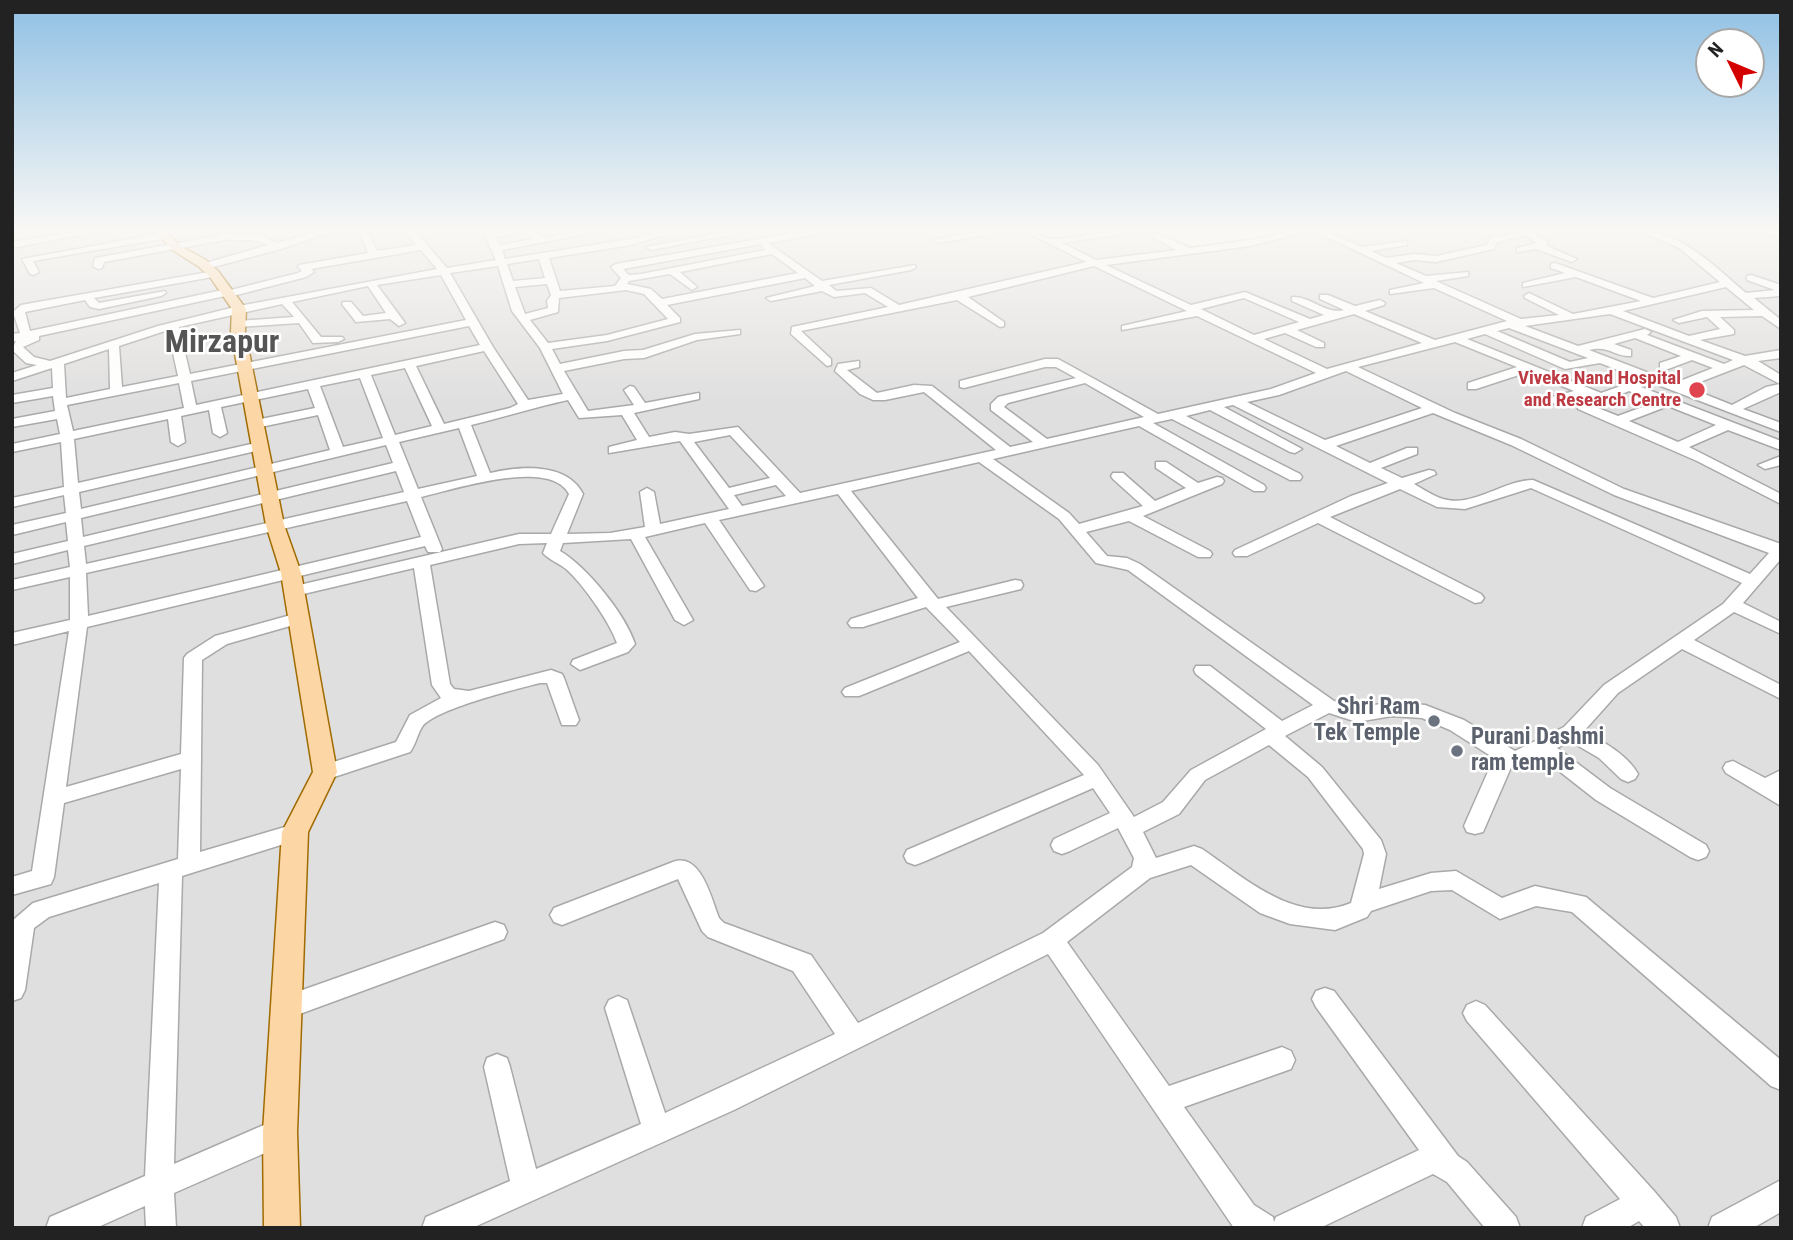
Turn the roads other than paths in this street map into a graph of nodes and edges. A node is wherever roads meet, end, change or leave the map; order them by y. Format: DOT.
graph roads {
  1 [pos="223,289"];
  2 [pos="228,289"];
  3 [pos="235,289"];
  4 [pos="341,289"];
  5 [pos="375,289"];
  6 [pos="454,289"];
  7 [pos="510,289"];
  8 [pos="554,289"];
  9 [pos="591,289"];
  10 [pos="635,289"];
  11 [pos="669,289"];
  12 [pos="686,289"];
  13 [pos="719,289"];
  14 [pos="810,289"];
  15 [pos="827,289"];
  16 [pos="989,289"];
  17 [pos="1151,289"];
  18 [pos="1406,289"];
  19 [pos="1447,289"];
  20 [pos="1531,289"];
  21 [pos="1618,289"];
  22 [pos="1702,289"];
  23 [pos="1737,289"];
  24 [pos="225,291"];
  25 [pos="1781,291"];
  26 [pos="1394,292"];
  27 [pos="556,295"];
  28 [pos="745,296"];
  29 [pos="960,296"];
  30 [pos="1745,296"];
  31 [pos="1324,297"];
  32 [pos="771,298"];
  33 [pos="655,299"];
  34 [pos="1296,299"];
  35 [pos="285,300"];
  36 [pos="1652,301"];
  37 [pos="1380,303"];
  38 [pos="347,304"];
  39 [pos="897,308"];
  40 [pos="1196,310"];
  41 [pos="1355,310"];
  42 [pos="1612,311"];
  43 [pos="1765,313"];
  44 [pos="1710,314"];
  45 [pos="394,315"];
  46 [pos="16,316"];
  47 [pos="1335,316"];
  48 [pos="470,317"];
  49 [pos="1572,317"];
  50 [pos="523,318"];
  51 [pos="301,319"];
  52 [pos="1679,320"];
  53 [pos="1310,323"];
  54 [pos="1515,323"];
  55 [pos="1000,324"];
  56 [pos="173,325"];
  57 [pos="401,326"];
  58 [pos="1781,326"];
  59 [pos="72,327"];
  60 [pos="1126,328"];
  61 [pos="1658,328"];
  62 [pos="1286,329"];
  63 [pos="1486,330"];
  64 [pos="736,332"];
  65 [pos="1634,334"];
  66 [pos="26,335"];
  67 [pos="12,338"];
  68 [pos="1255,338"];
  69 [pos="1455,338"];
  70 [pos="1690,340"];
  71 [pos="1602,343"];
  72 [pos="112,344"];
  73 [pos="1434,344"];
  74 [pos="1320,345"];
  75 [pos="487,347"];
  76 [pos="545,347"];
  77 [pos="1577,350"];
  78 [pos="17,353"];
  79 [pos="1627,353"];
  80 [pos="1781,354"];
  81 [pos="1692,356"];
  82 [pos="1600,359"];
  83 [pos="1745,360"];
  84 [pos="827,362"];
  85 [pos="54,363"];
  86 [pos="409,363"];
  87 [pos="855,364"];
  88 [pos="245,366"];
  89 [pos="1664,366"];
  90 [pos="1347,367"];
  91 [pos="1528,368"];
  92 [pos="1724,368"];
  93 [pos="556,369"];
  94 [pos="364,373"];
  95 [pos="1327,374"];
  96 [pos="12,377"];
  97 [pos="185,378"];
  98 [pos="1088,379"];
  99 [pos="1652,379"];
  100 [pos="1781,381"];
  101 [pos="313,384"];
  102 [pos="1472,386"];
  103 [pos="1630,387"];
  104 [pos="1674,388"];
  105 [pos="1781,388"];
  106 [pos="630,390"];
  107 [pos="1586,391"];
  108 [pos="116,392"];
  109 [pos="571,396"];
  110 [pos="694,396"];
  111 [pos="251,397"];
  112 [pos="1601,397"];
  113 [pos="12,399"];
  114 [pos="1003,400"];
  115 [pos="1557,400"];
  116 [pos="1235,401"];
  117 [pos="61,402"];
  118 [pos="1667,402"];
  119 [pos="214,405"];
  120 [pos="525,405"];
  121 [pos="1212,406"];
  122 [pos="642,408"];
  123 [pos="1434,408"];
  124 [pos="191,410"];
  125 [pos="323,410"];
  126 [pos="1731,410"];
  127 [pos="626,411"];
  128 [pos="174,413"];
  129 [pos="1174,415"];
  130 [pos="1157,419"];
  131 [pos="1141,422"];
  132 [pos="1616,422"];
  133 [pos="12,423"];
  134 [pos="464,423"];
  135 [pos="1727,425"];
  136 [pos="1781,428"];
  137 [pos="440,429"];
  138 [pos="220,433"];
  139 [pos="258,435"];
  140 [pos="67,436"];
  141 [pos="686,439"];
  142 [pos="390,440"];
  143 [pos="178,442"];
  144 [pos="646,442"];
  145 [pos="1045,444"];
  146 [pos="1324,445"];
  147 [pos="1781,446"];
  148 [pos="12,448"];
  149 [pos="1677,448"];
  150 [pos="1295,449"];
  151 [pos="614,450"];
  152 [pos="1412,451"];
  153 [pos="338,452"];
  154 [pos="1008,453"];
  155 [pos="982,458"];
  156 [pos="1781,460"];
  157 [pos="1161,465"];
  158 [pos="400,466"];
  159 [pos="1765,466"];
  160 [pos="1369,468"];
  161 [pos="264,470"];
  162 [pos="1429,474"];
  163 [pos="1118,476"];
  164 [pos="1295,477"];
  165 [pos="485,478"];
  166 [pos="780,480"];
  167 [pos="1217,481"];
  168 [pos="1401,483"];
  169 [pos="1259,488"];
  170 [pos="71,489"];
  171 [pos="842,489"];
  172 [pos="1197,489"];
  173 [pos="647,492"];
  174 [pos="725,493"];
  175 [pos="411,494"];
  176 [pos="270,499"];
  177 [pos="797,499"];
  178 [pos="1781,500"];
  179 [pos="12,503"];
  180 [pos="1153,507"];
  181 [pos="739,512"];
  182 [pos="73,515"];
  183 [pos="1130,516"];
  184 [pos="1319,517"];
  185 [pos="710,519"];
  186 [pos="275,525"];
  187 [pos="1077,529"];
  188 [pos="12,530"];
  189 [pos="645,532"];
  190 [pos="558,537"];
  191 [pos="430,540"];
  192 [pos="76,544"];
  193 [pos="1779,550"];
  194 [pos="1204,554"];
  195 [pos="1241,554"];
  196 [pos="12,559"];
  197 [pos="429,560"];
  198 [pos="78,570"];
  199 [pos="293,582"];
  200 [pos="1754,582"];
  201 [pos="12,585"];
  202 [pos="1014,585"];
  203 [pos="756,586"];
  204 [pos="1475,598"];
  205 [pos="931,603"];
  206 [pos="1733,605"];
  207 [pos="298,618"];
  208 [pos="684,620"];
  209 [pos="79,622"];
  210 [pos="857,623"];
  211 [pos="1781,629"];
  212 [pos="12,639"];
  213 [pos="1680,640"];
  214 [pos="971,644"];
  215 [pos="580,664"];
  216 [pos="1203,670"];
  217 [pos="852,692"];
  218 [pos="1781,693"];
  219 [pos="458,697"];
  220 [pos="1327,706"];
  221 [pos="569,720"];
  222 [pos="1571,732"];
  223 [pos="1275,733"];
  224 [pos="1542,747"];
  225 [pos="1505,756"];
  226 [pos="190,759"];
  227 [pos="1733,768"];
  228 [pos="325,772"];
  229 [pos="1628,774"];
  230 [pos="1097,778"];
  231 [pos="1775,788"];
  232 [pos="55,798"];
  233 [pos="1126,822"];
  234 [pos="1475,825"];
  235 [pos="295,832"];
  236 [pos="1062,845"];
  237 [pos="1698,851"];
  238 [pos="915,856"];
  239 [pos="180,867"];
  240 [pos="1142,872"];
  241 [pos="43,877"];
  242 [pos="12,886"];
  243 [pos="1363,904"];
  244 [pos="41,911"];
  245 [pos="562,915"];
  246 [pos="495,932"];
  247 [pos="1052,940"];
  248 [pos="12,990"];
  249 [pos="1325,999"];
  250 [pos="286,1007"];
  251 [pos="618,1008"];
  252 [pos="1476,1013"];
  253 [pos="853,1038"];
  254 [pos="1282,1060"];
  255 [pos="497,1067"];
  256 [pos="1781,1077"];
  257 [pos="1164,1101"];
  258 [pos="657,1131"];
  259 [pos="280,1132"];
  260 [pos="1447,1164"];
  261 [pos="159,1185"];
  262 [pos="526,1188"];
  263 [pos="1781,1195"];
  264 [pos="1643,1202"];
  265 [pos="61,1228"];
  266 [pos="161,1228"];
  267 [pos="282,1228"];
  268 [pos="437,1228"];
  269 [pos="1262,1228"];
  270 [pos="1287,1228"];
  271 [pos="1505,1228"];
  272 [pos="1597,1228"];
  273 [pos="1665,1228"];
  274 [pos="1723,1228"];
  1 -- 24 [label="main road"];
  2 -- 24 [label="street"];
  3 -- 24 [label="street"];
  4 -- 35 [label="street"];
  5 -- 45 [label="street"];
  6 -- 48 [label="street"];
  7 -- 50 [label="street"];
  8 -- 27 [label="street"];
  9 -- 27 [label="street"];
  10 -- 33 [label="street"];
  11 -- 33 [label="street"];
  12 -- 33 [label="street"];
  13 -- 33 [label="street"];
  14 -- 32 [label="street"];
  15 -- 39 [label="street"];
  16 -- 29 [label="street"];
  17 -- 40 [label="street"];
  18 -- 26 [label="street"];
  19 -- 54 [label="street"];
  20 -- 49 [label="street"];
  21 -- 36 [label="street"];
  22 -- 36 [label="street"];
  23 -- 30 [label="street"];
  24 -- 35 [label="street"];
  24 -- 46 [label="street"];
  24 -- 51 [label="street"];
  24 -- 56 [label="street"];
  24 -- 59 [label="street"];
  24 -- 88 [label="main road"];
  25 -- 30 [label="street"];
  27 -- 50 [label="street"];
  28 -- 33 [label="street"];
  29 -- 39 [label="street"];
  29 -- 55 [label="street"];
  30 -- 43 [label="street"];
  31 -- 41 [label="street"];
  33 -- 76 [label="street"];
  34 -- 47 [label="street"];
  35 -- 51 [label="street"];
  36 -- 42 [label="street"];
  37 -- 41 [label="street"];
  38 -- 45 [label="street"];
  39 -- 84 [label="street"];
  40 -- 53 [label="street"];
  40 -- 60 [label="street"];
  40 -- 68 [label="street"];
  41 -- 47 [label="street"];
  41 -- 73 [label="street"];
  42 -- 49 [label="street"];
  42 -- 61 [label="street"];
  43 -- 44 [label="street"];
  43 -- 58 [label="street"];
  44 -- 52 [label="street"];
  44 -- 70 [label="street"];
  45 -- 57 [label="street"];
  46 -- 66 [label="street"];
  47 -- 53 [label="street"];
  48 -- 57 [label="street"];
  48 -- 75 [label="street"];
  48 -- 88 [label="street"];
  49 -- 54 [label="street"];
  50 -- 76 [label="street"];
  51 -- 57 [label="street"];
  53 -- 62 [label="street"];
  54 -- 63 [label="street"];
  54 -- 77 [label="street"];
  56 -- 72 [label="street"];
  56 -- 97 [label="street"];
  59 -- 66 [label="street"];
  59 -- 78 [label="street"];
  61 -- 65 [label="street"];
  61 -- 70 [label="street"];
  62 -- 68 [label="street"];
  62 -- 74 [label="street"];
  63 -- 69 [label="street"];
  63 -- 82 [label="street"];
  64 -- 93 [label="street"];
  65 -- 71 [label="street"];
  65 -- 81 [label="street"];
  66 -- 67 [label="street"];
  68 -- 95 [label="street"];
  69 -- 73 [label="street"];
  69 -- 91 [label="street"];
  70 -- 83 [label="street"];
  71 -- 77 [label="street"];
  71 -- 79 [label="street"];
  72 -- 85 [label="street"];
  72 -- 108 [label="street"];
  73 -- 90 [label="street"];
  75 -- 86 [label="street"];
  75 -- 120 [label="street"];
  76 -- 93 [label="street"];
  77 -- 82 [label="street"];
  78 -- 85 [label="street"];
  80 -- 83 [label="street"];
  81 -- 89 [label="street"];
  81 -- 92 [label="street"];
  82 -- 99 [label="street"];
  83 -- 92 [label="street"];
  83 -- 100 [label="street"];
  85 -- 96 [label="street"];
  85 -- 117 [label="street"];
  86 -- 94 [label="street"];
  86 -- 137 [label="street"];
  87 -- 154 [label="street"];
  88 -- 97 [label="street"];
  88 -- 111 [label="main road"];
  90 -- 95 [label="street"];
  90 -- 123 [label="street"];
  91 -- 102 [label="street"];
  91 -- 107 [label="street"];
  92 -- 104 [label="street"];
  93 -- 109 [label="street"];
  94 -- 101 [label="street"];
  94 -- 142 [label="street"];
  95 -- 116 [label="street"];
  97 -- 108 [label="street"];
  97 -- 124 [label="street"];
  98 -- 114 [label="street"];
  98 -- 114 [label="street"];
  98 -- 130 [label="street"];
  99 -- 103 [label="street"];
  99 -- 104 [label="street"];
  101 -- 111 [label="street"];
  101 -- 125 [label="street"];
  103 -- 112 [label="street"];
  103 -- 118 [label="street"];
  104 -- 126 [label="street"];
  105 -- 126 [label="street"];
  106 -- 122 [label="street"];
  107 -- 112 [label="street"];
  107 -- 115 [label="street"];
  108 -- 117 [label="street"];
  109 -- 120 [label="street"];
  109 -- 127 [label="street"];
  110 -- 122 [label="street"];
  111 -- 119 [label="street"];
  111 -- 139 [label="main road"];
  112 -- 132 [label="street"];
  113 -- 117 [label="street"];
  114 -- 145 [label="street"];
  116 -- 121 [label="street"];
  116 -- 146 [label="street"];
  117 -- 133 [label="street"];
  117 -- 140 [label="street"];
  118 -- 132 [label="street"];
  118 -- 135 [label="street"];
  119 -- 124 [label="street"];
  119 -- 138 [label="street"];
  120 -- 134 [label="street"];
  121 -- 129 [label="street"];
  121 -- 150 [label="street"];
  122 -- 127 [label="street"];
  123 -- 146 [label="street"];
  123 -- 193 [label="street"];
  124 -- 128 [label="street"];
  125 -- 139 [label="street"];
  125 -- 153 [label="street"];
  126 -- 136 [label="street"];
  127 -- 144 [label="street"];
  128 -- 140 [label="street"];
  128 -- 143 [label="street"];
  129 -- 130 [label="street"];
  129 -- 164 [label="street"];
  130 -- 131 [label="street"];
  131 -- 145 [label="street"];
  131 -- 169 [label="street"];
  132 -- 149 [label="street"];
  134 -- 137 [label="street"];
  134 -- 165 [label="street"];
  135 -- 147 [label="street"];
  135 -- 149 [label="street"];
  137 -- 142 [label="street"];
  139 -- 161 [label="main road"];
  139 -- 170 [label="street"];
  140 -- 148 [label="street"];
  140 -- 170 [label="street"];
  141 -- 144 [label="street"];
  141 -- 166 [label="street"];
  141 -- 174 [label="street"];
  142 -- 153 [label="street"];
  142 -- 158 [label="street"];
  144 -- 151 [label="street"];
  145 -- 154 [label="street"];
  146 -- 160 [label="street"];
  149 -- 178 [label="street"];
  152 -- 160 [label="street"];
  153 -- 161 [label="street"];
  154 -- 155 [label="street"];
  155 -- 171 [label="street"];
  155 -- 187 [label="street"];
  156 -- 159 [label="street"];
  157 -- 172 [label="street"];
  158 -- 175 [label="street"];
  158 -- 176 [label="street"];
  160 -- 168 [label="street"];
  161 -- 176 [label="main road"];
  161 -- 182 [label="street"];
  162 -- 168 [label="street"];
  163 -- 180 [label="street"];
  165 -- 175 [label="street"];
  165 -- 190 [label="street"];
  166 -- 174 [label="street"];
  166 -- 177 [label="street"];
  167 -- 172 [label="street"];
  168 -- 184 [label="street"];
  168 -- 200 [label="street"];
  170 -- 179 [label="street"];
  170 -- 182 [label="street"];
  171 -- 177 [label="street"];
  171 -- 205 [label="street"];
  172 -- 180 [label="street"];
  173 -- 189 [label="street"];
  174 -- 181 [label="street"];
  175 -- 186 [label="street"];
  175 -- 191 [label="street"];
  176 -- 186 [label="main road"];
  176 -- 192 [label="street"];
  177 -- 181 [label="street"];
  180 -- 183 [label="street"];
  181 -- 185 [label="street"];
  182 -- 188 [label="street"];
  182 -- 192 [label="street"];
  183 -- 187 [label="street"];
  183 -- 194 [label="street"];
  184 -- 195 [label="street"];
  184 -- 204 [label="street"];
  185 -- 189 [label="street"];
  185 -- 203 [label="street"];
  186 -- 198 [label="street"];
  186 -- 199 [label="main road"];
  187 -- 220 [label="street"];
  189 -- 190 [label="street"];
  189 -- 208 [label="street"];
  190 -- 197 [label="street"];
  190 -- 215 [label="street"];
  191 -- 197 [label="street"];
  191 -- 199 [label="street"];
  192 -- 196 [label="street"];
  192 -- 198 [label="street"];
  193 -- 200 [label="street"];
  197 -- 199 [label="street"];
  197 -- 219 [label="street"];
  198 -- 201 [label="street"];
  198 -- 209 [label="street"];
  199 -- 207 [label="main road"];
  199 -- 209 [label="street"];
  200 -- 206 [label="street"];
  202 -- 205 [label="street"];
  205 -- 210 [label="street"];
  205 -- 214 [label="street"];
  206 -- 211 [label="street"];
  206 -- 213 [label="street"];
  207 -- 226 [label="street"];
  207 -- 228 [label="main road"];
  209 -- 212 [label="street"];
  209 -- 232 [label="street"];
  213 -- 218 [label="street"];
  213 -- 222 [label="street"];
  214 -- 217 [label="street"];
  214 -- 230 [label="street"];
  216 -- 223 [label="street"];
  219 -- 221 [label="street"];
  219 -- 228 [label="street"];
  220 -- 223 [label="street"];
  220 -- 225 [label="street"];
  222 -- 224 [label="street"];
  222 -- 229 [label="street"];
  223 -- 233 [label="street"];
  223 -- 243 [label="street"];
  224 -- 225 [label="street"];
  224 -- 237 [label="street"];
  225 -- 234 [label="street"];
  226 -- 232 [label="street"];
  226 -- 239 [label="street"];
  227 -- 231 [label="street"];
  228 -- 235 [label="main road"];
  230 -- 233 [label="street"];
  230 -- 238 [label="street"];
  232 -- 241 [label="street"];
  233 -- 236 [label="street"];
  233 -- 240 [label="street"];
  235 -- 239 [label="street"];
  235 -- 250 [label="main road"];
  239 -- 244 [label="street"];
  239 -- 261 [label="street"];
  240 -- 243 [label="street"];
  240 -- 247 [label="street"];
  241 -- 242 [label="street"];
  241 -- 244 [label="street"];
  243 -- 256 [label="street"];
  244 -- 248 [label="street"];
  245 -- 253 [label="street"];
  246 -- 250 [label="street"];
  247 -- 253 [label="street"];
  247 -- 257 [label="street"];
  249 -- 260 [label="street"];
  250 -- 259 [label="main road"];
  251 -- 258 [label="street"];
  252 -- 264 [label="street"];
  253 -- 258 [label="street"];
  254 -- 257 [label="street"];
  255 -- 262 [label="street"];
  257 -- 269 [label="street"];
  258 -- 262 [label="street"];
  259 -- 261 [label="street"];
  259 -- 267 [label="main road"];
  260 -- 270 [label="street"];
  260 -- 271 [label="street"];
  261 -- 265 [label="street"];
  261 -- 266 [label="street"];
  262 -- 268 [label="street"];
  263 -- 274 [label="street"];
  264 -- 272 [label="street"];
  264 -- 273 [label="street"];
}
